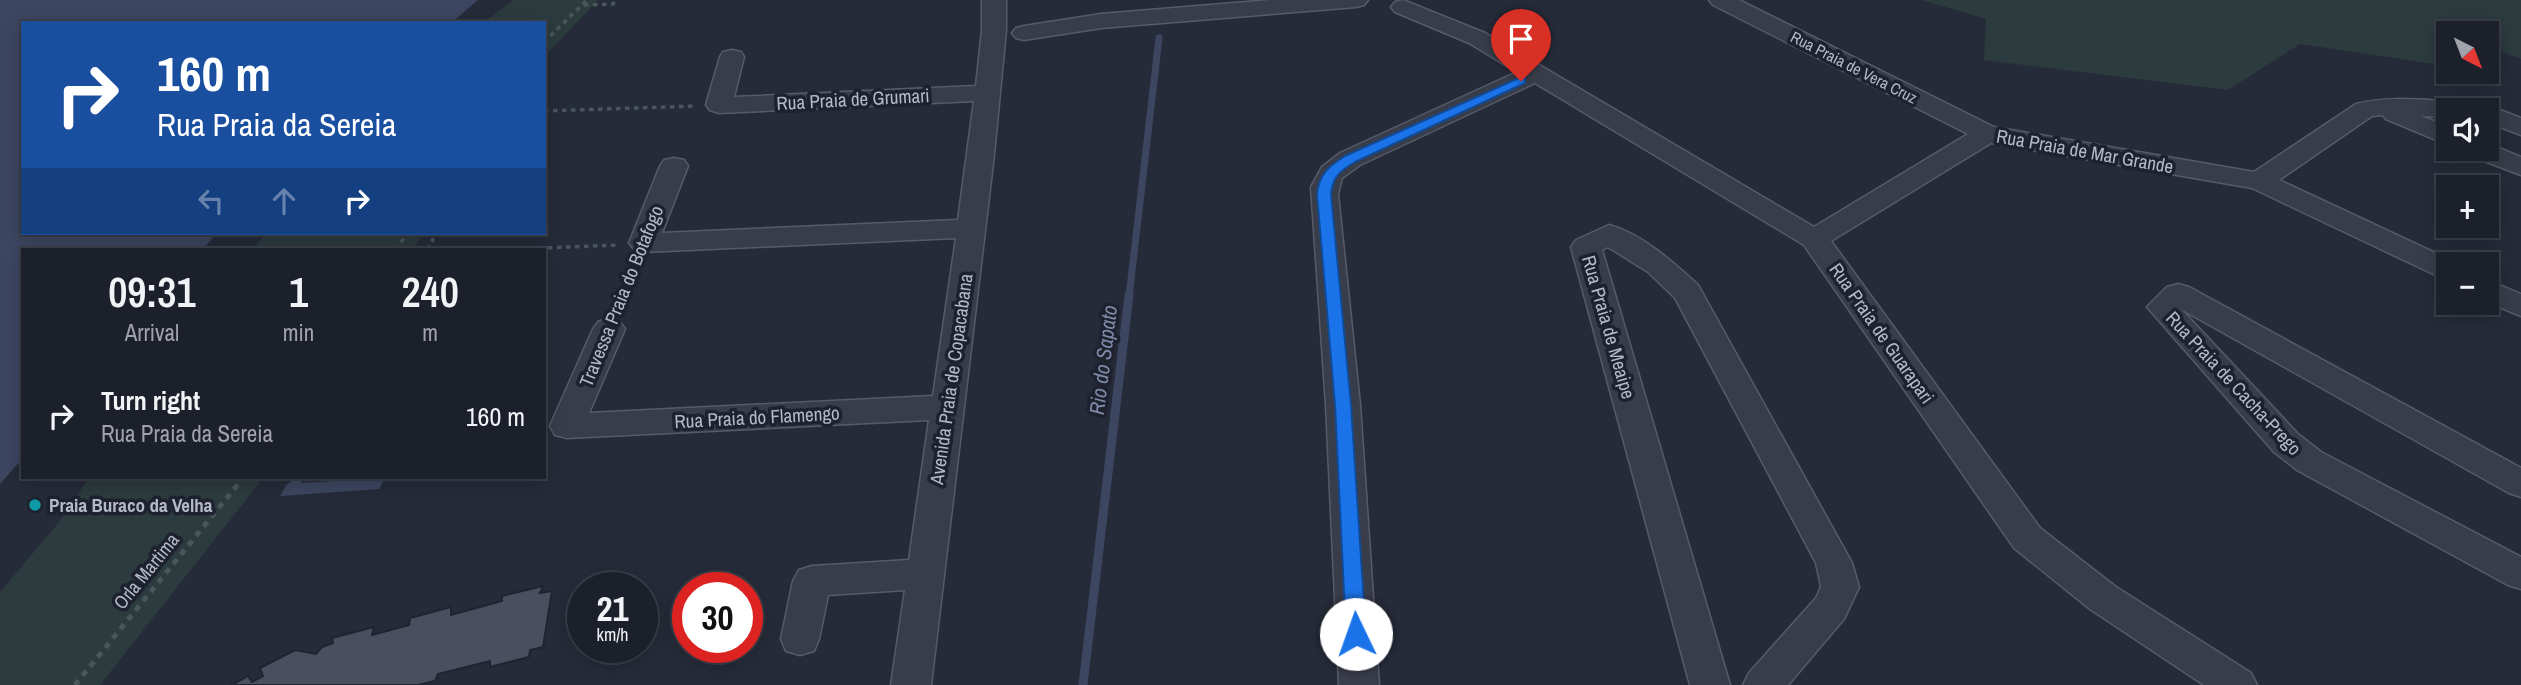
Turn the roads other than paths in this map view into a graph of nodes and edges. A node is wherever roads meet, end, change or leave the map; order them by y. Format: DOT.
graph roads {
  1 [pos="994,0"];
  2 [pos="1002,0"];
  3 [pos="1356,0"];
  4 [pos="1429,0"];
  5 [pos="1721,0"];
  6 [pos="1326,4"];
  7 [pos="1398,4"];
  8 [pos="1022,26"];
  9 [pos="993,29"];
  10 [pos="1477,38"];
  11 [pos="732,57"];
  12 [pos="1536,74"];
  13 [pos="988,83"];
  14 [pos="2378,107"];
  15 [pos="2436,109"];
  16 [pos="2499,118"];
  17 [pos="2521,127"];
  18 [pos="2436,131"];
  19 [pos="1987,134"];
  20 [pos="2499,158"];
  21 [pos="674,166"];
  22 [pos="2521,167"];
  23 [pos="2259,181"];
  24 [pos="971,228"];
  25 [pos="1814,239"];
  26 [pos="2436,265"];
  27 [pos="2499,296"];
  28 [pos="2521,306"];
  29 [pos="609,329"];
  30 [pos="946,407"];
  31 [pos="567,426"];
  32 [pos="2521,484"];
  33 [pos="925,574"];
  34 [pos="2521,574"];
  35 [pos="800,639"];
  36 [pos="911,685"];
  37 [pos="1359,685"];
  38 [pos="1710,685"];
  39 [pos="1763,685"];
  40 [pos="2237,685"];
  1 -- 9 [label="street, Avenida Praia de Copacabana"];
  2 -- 8 [label="street"];
  3 -- 6 [label="street"];
  4 -- 7 [label="street"];
  4 -- 10 [label="street, Rua Praia de Guarapari"];
  5 -- 19 [label="street, Rua Praia de Vera Cruz"];
  6 -- 7 [label="street"];
  6 -- 8 [label="street"];
  7 -- 10 [label="street, Rua Praia de Guarapari"];
  8 -- 9 [label="street"];
  8 -- 13 [label="street"];
  9 -- 13 [label="street, Avenida Praia de Copacabana"];
  10 -- 12 [label="street, Rua Praia de Guarapari"];
  11 -- 13 [label="street, Rua Praia de Grumari"];
  12 -- 25 [label="street, Rua Praia de Guarapari"];
  12 -- 37 [label="street"];
  13 -- 24 [label="street, Avenida Praia de Copacabana"];
  14 -- 15 [label="street"];
  14 -- 18 [label="street"];
  14 -- 23 [label="street"];
  16 -- 17 [label="street"];
  19 -- 23 [label="street, Rua Praia de Mar Grande"];
  19 -- 25 [label="street, Rua Praia de Mar Grande"];
  20 -- 22 [label="street"];
  21 -- 24 [label="street, Travessa Praia do Botafogo"];
  23 -- 26 [label="street, Rua Praia de Mar Grande"];
  24 -- 30 [label="street, Avenida Praia de Copacabana"];
  25 -- 40 [label="street, Rua Praia de Guarapari"];
  27 -- 28 [label="street"];
  29 -- 31 [label="street, Travessa Praia do Botafogo"];
  30 -- 31 [label="street, Rua Praia do Flamengo"];
  30 -- 33 [label="street, Avenida Praia de Copacabana"];
  32 -- 34 [label="street, Rua Praia de Cacha-Prego"];
  33 -- 35 [label="street"];
  33 -- 36 [label="street, Avenida Praia de Copacabana"];
  38 -- 39 [label="street, Rua Praia de Meaipe"];
}
